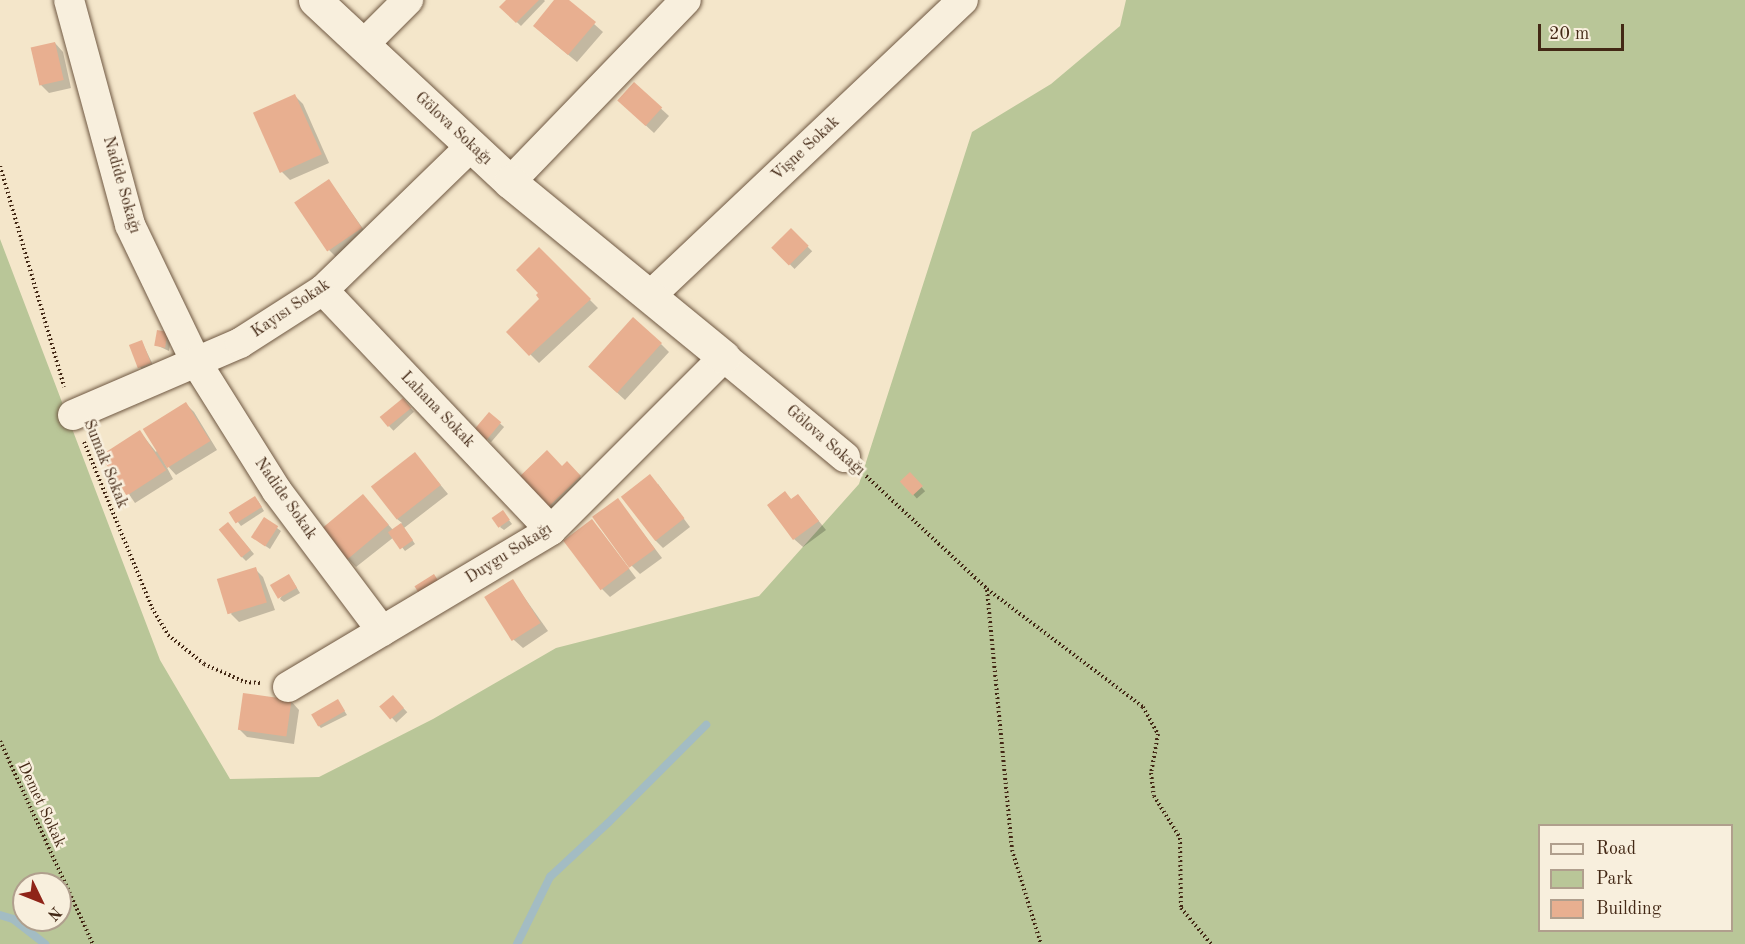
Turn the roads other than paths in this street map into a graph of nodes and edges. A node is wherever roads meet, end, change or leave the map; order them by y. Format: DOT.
graph roads {
  1 [pos="69,0"];
  2 [pos="315,0"];
  3 [pos="408,0"];
  4 [pos="686,0"];
  5 [pos="963,0"];
  6 [pos="363,45"];
  7 [pos="471,146"];
  8 [pos="510,182"];
  9 [pos="324,290"];
  10 [pos="649,297"];
  11 [pos="724,357"];
  12 [pos="196,362"];
  13 [pos="73,415"];
  14 [pos="845,457"];
  15 [pos="551,530"];
  16 [pos="382,631"];
  17 [pos="288,687"];
  1 -- 12 [label="street, Nadide Sokağı"];
  2 -- 6 [label="street, Gölova Sokağı"];
  3 -- 6 [label="street"];
  4 -- 8 [label="street"];
  5 -- 10 [label="street, Vişne Sokak"];
  6 -- 7 [label="street, Gölova Sokağı"];
  7 -- 8 [label="street, Gölova Sokağı"];
  7 -- 9 [label="street, Kayısı Sokak"];
  8 -- 10 [label="street, Gölova Sokağı"];
  9 -- 12 [label="street, Kayısı Sokak"];
  9 -- 15 [label="street, Lahana Sokak"];
  10 -- 11 [label="street, Gölova Sokağı"];
  11 -- 14 [label="street, Gölova Sokağı"];
  11 -- 15 [label="street, Duygu Sokağı"];
  12 -- 13 [label="street, Kayısı Sokak"];
  12 -- 16 [label="street, Nadide Sokak"];
  15 -- 16 [label="street, Duygu Sokağı"];
  16 -- 17 [label="street, Duygu Sokağı"];
}
